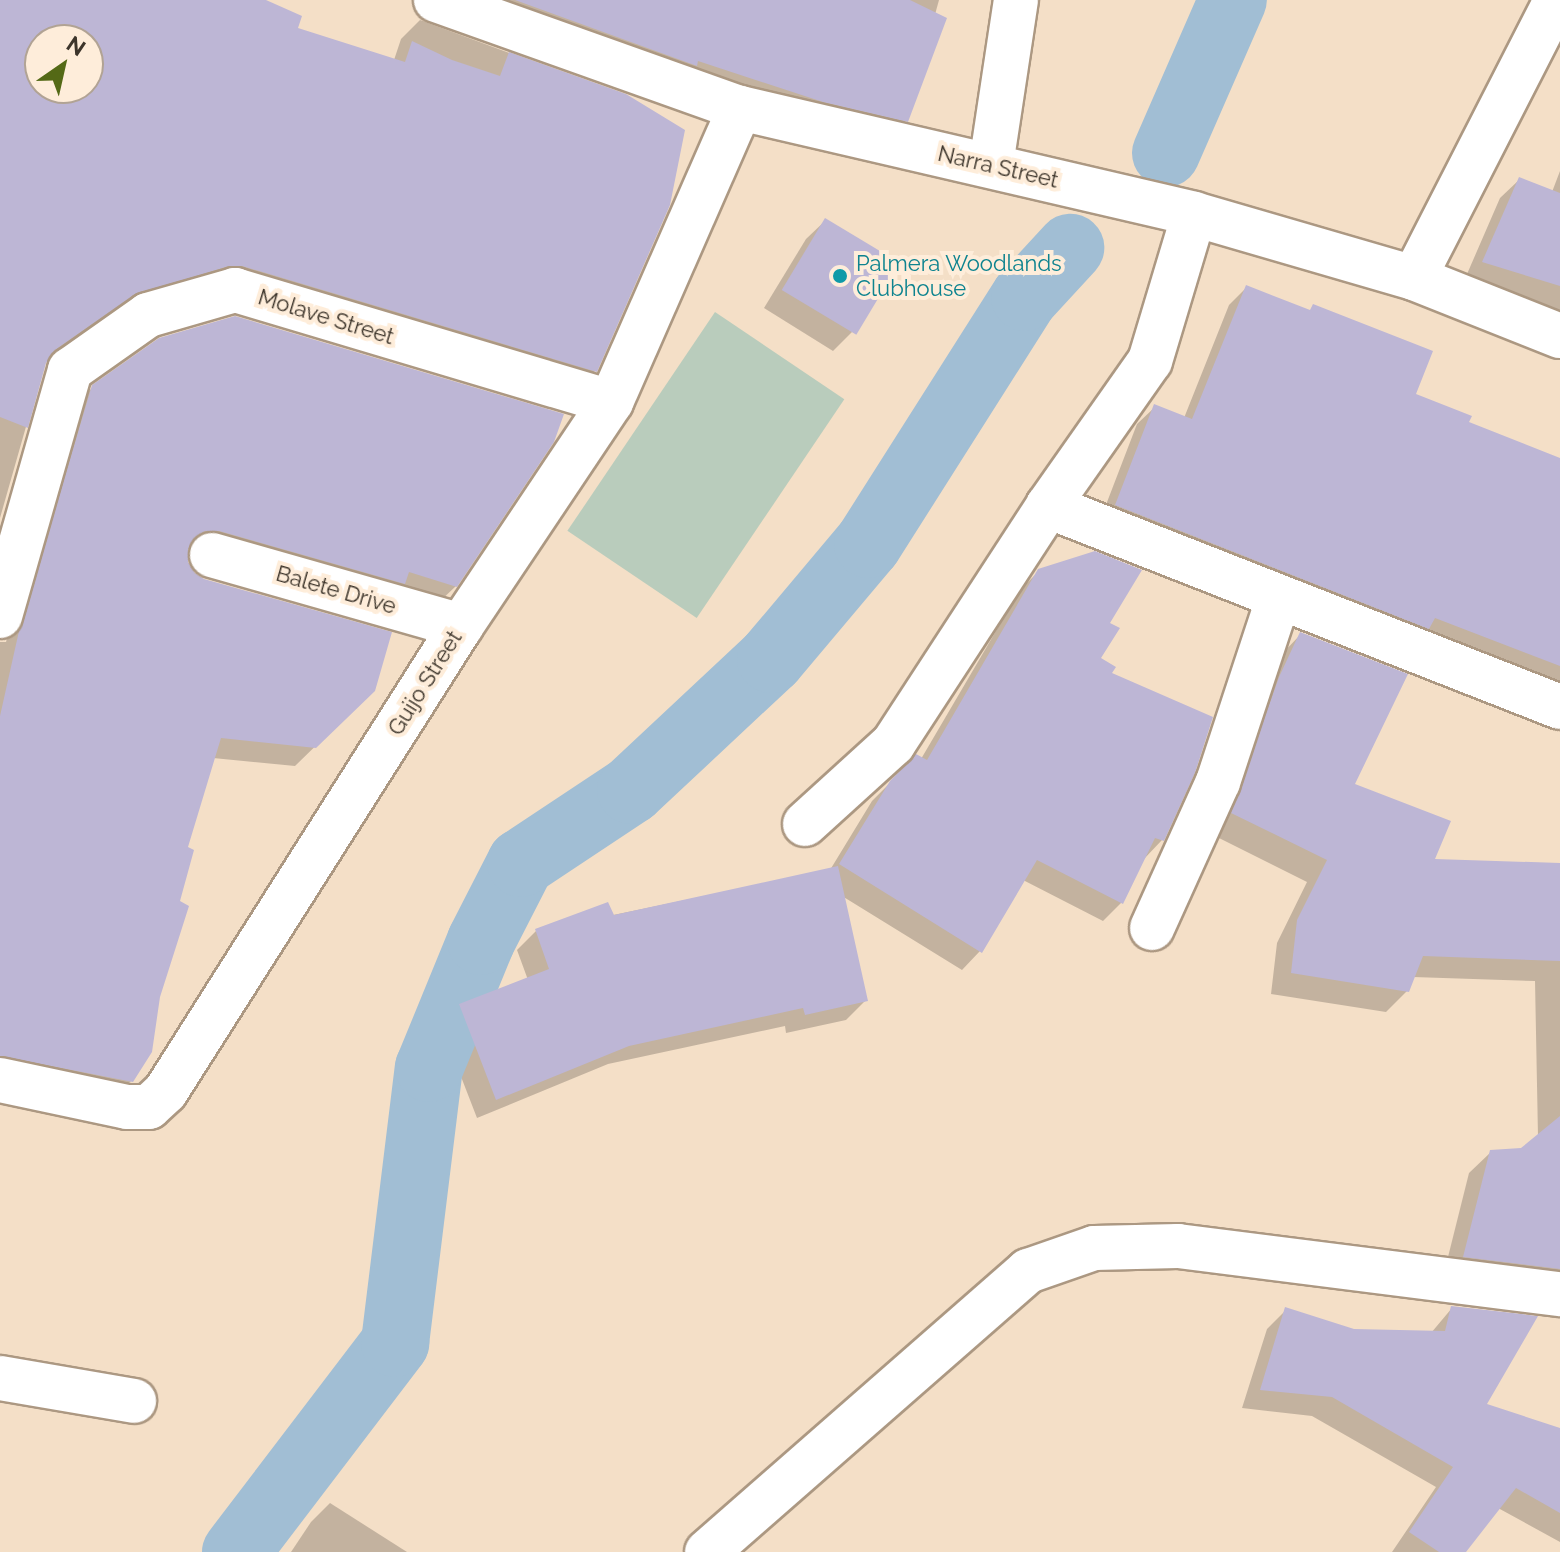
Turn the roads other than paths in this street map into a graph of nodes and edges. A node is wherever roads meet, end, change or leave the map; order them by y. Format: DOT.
graph roads {
  1 [pos="436,0"];
  2 [pos="1016,0"];
  3 [pos="1560,9"];
  4 [pos="740,108"];
  5 [pos="991,165"];
  6 [pos="1194,214"];
  7 [pos="1414,278"];
  8 [pos="1560,336"];
  9 [pos="611,402"];
  10 [pos="1048,506"];
  11 [pos="212,555"];
  12 [pos="1278,599"];
  13 [pos="0,616"];
  14 [pos="461,626"];
  15 [pos="1560,707"];
  16 [pos="805,824"];
  17 [pos="1152,928"];
  18 [pos="0,1080"];
  19 [pos="1560,1294"];
  20 [pos="0,1378"];
  21 [pos="134,1401"];
  22 [pos="707,1552"];
  1 -- 4 [label="street, Narra Street"];
  2 -- 5 [label="street"];
  3 -- 7 [label="street"];
  4 -- 5 [label="street, Narra Street"];
  4 -- 9 [label="street, Guijo Street"];
  5 -- 6 [label="street, Narra Street"];
  6 -- 7 [label="street, Narra Street"];
  6 -- 10 [label="street"];
  7 -- 8 [label="street, Narra Street"];
  9 -- 13 [label="street, Molave Street"];
  9 -- 14 [label="street, Guijo Street"];
  10 -- 12 [label="street"];
  10 -- 16 [label="street"];
  11 -- 14 [label="street, Balete Drive"];
  12 -- 15 [label="street"];
  12 -- 17 [label="street"];
  14 -- 18 [label="street, Guijo Street"];
  19 -- 22 [label="street"];
  20 -- 21 [label="street"];
}
